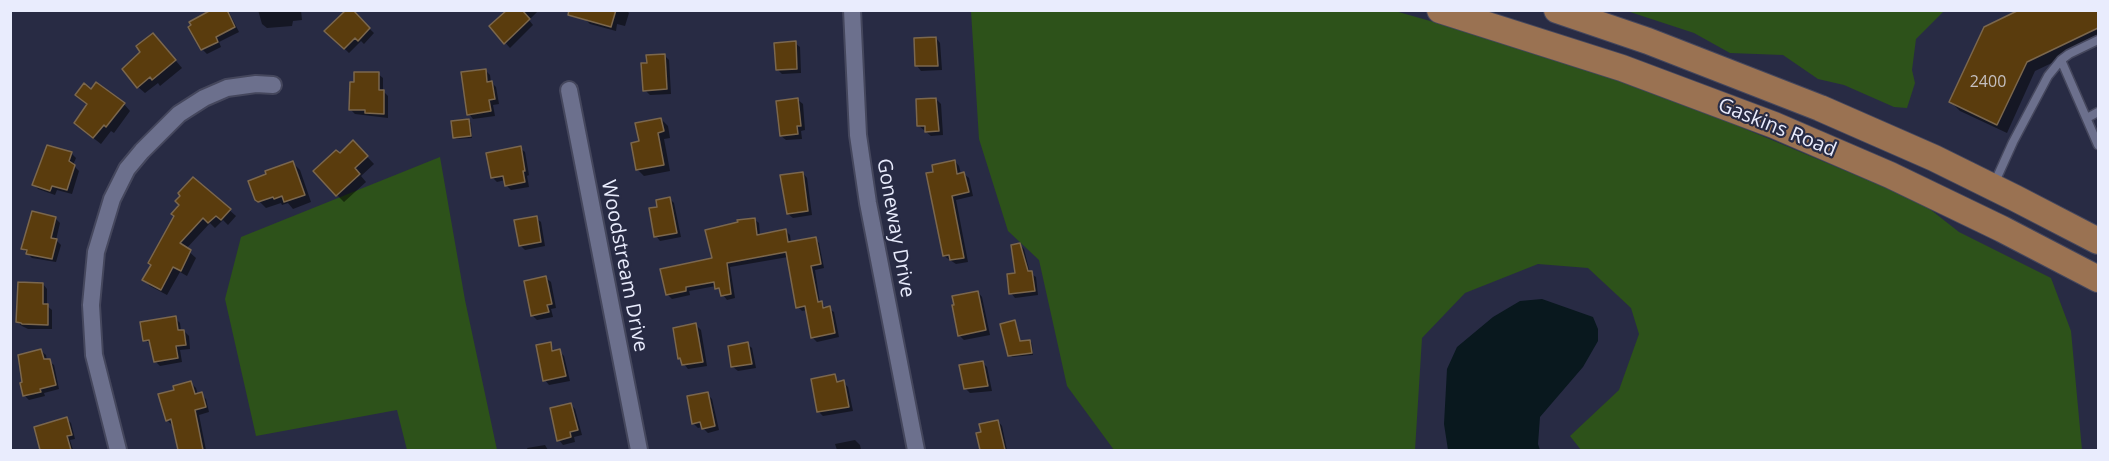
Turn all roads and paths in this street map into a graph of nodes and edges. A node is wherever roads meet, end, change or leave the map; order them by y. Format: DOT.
graph roads {
  1 [pos="852,10"];
  2 [pos="1440,10"];
  3 [pos="1557,10"];
  4 [pos="2098,40"];
  5 [pos="2061,60"];
  6 [pos="273,85"];
  7 [pos="569,90"];
  8 [pos="2098,112"];
  9 [pos="2087,118"];
  10 [pos="2098,145"];
  11 [pos="1993,187"];
  12 [pos="2098,241"];
  13 [pos="2098,279"];
  14 [pos="118,450"];
  15 [pos="639,450"];
  16 [pos="916,450"];
  1 -- 16 [label="street, Goneway Drive"];
  2 -- 13 [label="main road, Gaskins Road"];
  3 -- 11 [label="main road, Gaskins Road"];
  4 -- 5 [label="lane"];
  5 -- 9 [label="lane"];
  5 -- 11 [label="lane"];
  6 -- 14 [label="street"];
  7 -- 15 [label="street, Woodstream Drive"];
  8 -- 9 [label="lane"];
  9 -- 10 [label="lane"];
  11 -- 12 [label="main road, Gaskins Road"];
}
